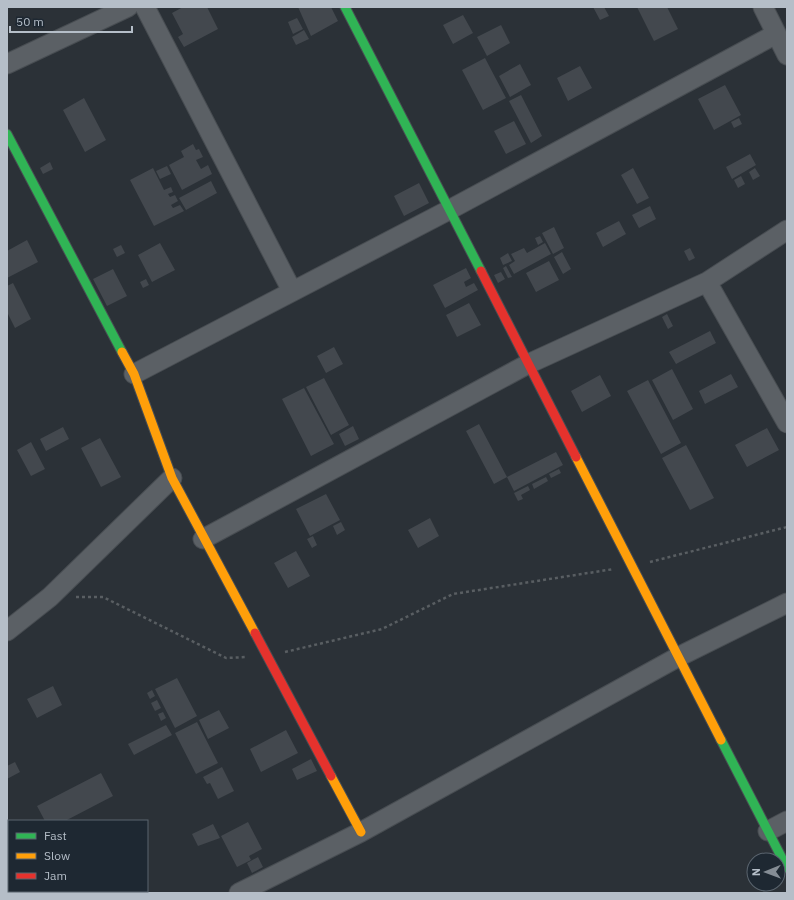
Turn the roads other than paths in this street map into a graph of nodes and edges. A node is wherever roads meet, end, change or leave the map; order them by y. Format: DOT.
graph roads {
  1 [pos="128,7"];
  2 [pos="145,7"];
  3 [pos="345,7"];
  4 [pos="763,7"];
  5 [pos="776,34"];
  6 [pos="787,55"];
  7 [pos="7,64"];
  8 [pos="7,134"];
  9 [pos="449,210"];
  10 [pos="787,230"];
  11 [pos="707,282"];
  12 [pos="292,291"];
  13 [pos="528,364"];
  14 [pos="134,374"];
  15 [pos="787,423"];
  16 [pos="172,478"];
  17 [pos="203,539"];
  18 [pos="787,603"];
  19 [pos="7,631"];
  20 [pos="678,657"];
  21 [pos="787,821"];
  22 [pos="768,831"];
  23 [pos="361,832"];
  24 [pos="787,868"];
  25 [pos="239,893"];
  1 -- 7 [label="street"];
  2 -- 12 [label="street"];
  3 -- 9 [label="street"];
  4 -- 5 [label="street"];
  5 -- 6 [label="street"];
  5 -- 9 [label="street"];
  8 -- 14 [label="street"];
  9 -- 12 [label="street"];
  9 -- 13 [label="street"];
  10 -- 11 [label="street"];
  11 -- 13 [label="street"];
  11 -- 15 [label="street"];
  12 -- 14 [label="street"];
  13 -- 17 [label="street"];
  13 -- 20 [label="street"];
  14 -- 16 [label="street"];
  16 -- 17 [label="street"];
  16 -- 19 [label="street"];
  17 -- 23 [label="street"];
  18 -- 20 [label="street"];
  20 -- 22 [label="street"];
  20 -- 23 [label="street"];
  21 -- 22 [label="street"];
  22 -- 24 [label="street"];
  23 -- 25 [label="street"];
}
